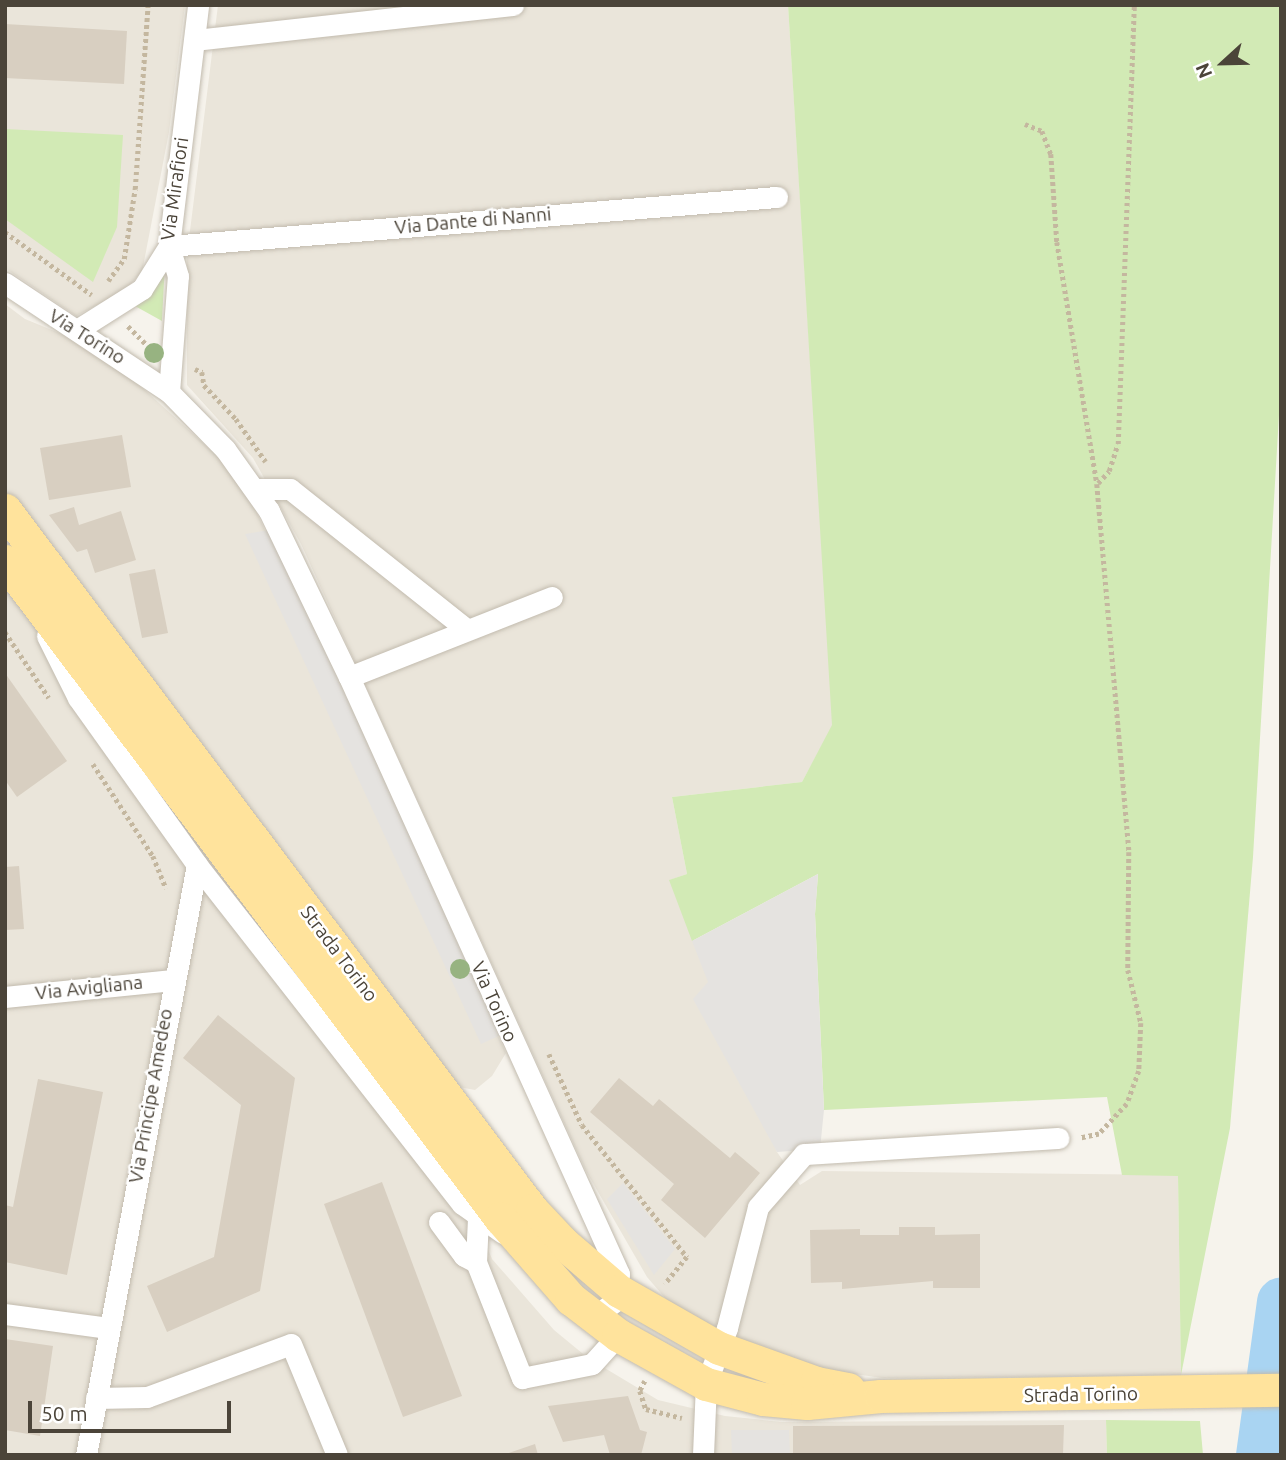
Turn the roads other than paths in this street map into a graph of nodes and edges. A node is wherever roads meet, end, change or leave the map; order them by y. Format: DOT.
graph roads {
  1 [pos="198,5"];
  2 [pos="513,5"];
  3 [pos="195,40"];
  4 [pos="776,197"];
  5 [pos="169,246"];
  6 [pos="5,283"];
  7 [pos="77,330"];
  8 [pos="169,392"];
  9 [pos="255,488"];
  10 [pos="5,510"];
  11 [pos="5,561"];
  12 [pos="29,592"];
  13 [pos="552,597"];
  14 [pos="466,629"];
  15 [pos="349,677"];
  16 [pos="197,865"];
  17 [pos="172,980"];
  18 [pos="5,997"];
  19 [pos="1058,1138"];
  20 [pos="478,1218"];
  21 [pos="439,1222"];
  22 [pos="522,1244"];
  23 [pos="476,1262"];
  24 [pos="619,1291"];
  25 [pos="5,1314"];
  26 [pos="606,1327"];
  27 [pos="109,1328"];
  28 [pos="719,1348"];
  29 [pos="706,1384"];
  30 [pos="1281,1390"];
  31 [pos="881,1396"];
  32 [pos="96,1398"];
  33 [pos="86,1455"];
  34 [pos="337,1455"];
  35 [pos="704,1455"];
  1 -- 3 [label="street, Via Mirafiori"];
  2 -- 3 [label="street"];
  3 -- 5 [label="street, Via Mirafiori"];
  4 -- 5 [label="street, Via Dante di Nanni"];
  5 -- 7 [label="street, Via Mirafiori"];
  5 -- 8 [label="street"];
  6 -- 7 [label="street, Via Torino"];
  7 -- 8 [label="street, Via Torino"];
  8 -- 9 [label="street, Via Torino"];
  9 -- 14 [label="street"];
  9 -- 15 [label="street, Via Torino"];
  10 -- 24 [label="main road, Strada Torino"];
  11 -- 12 [label="main road, Strada Torino"];
  12 -- 16 [label="street, Strada Torino"];
  12 -- 22 [label="main road, Strada Torino"];
  13 -- 14 [label="street"];
  14 -- 15 [label="street"];
  15 -- 24 [label="street, Via Torino"];
  16 -- 17 [label="street, Via Principe Amedeo"];
  16 -- 20 [label="street, Strada Torino"];
  17 -- 18 [label="street, Via Avigliana"];
  17 -- 27 [label="street, Via Principe Amedeo"];
  19 -- 28 [label="street"];
  20 -- 22 [label="street, Strada Torino"];
  20 -- 23 [label="street"];
  21 -- 23 [label="street"];
  22 -- 26 [label="main road, Strada Torino"];
  23 -- 26 [label="street"];
  24 -- 26 [label="street"];
  24 -- 28 [label="main road, Strada Torino"];
  25 -- 27 [label="street"];
  26 -- 29 [label="main road, Strada Torino"];
  27 -- 32 [label="street, Via Principe Amedeo"];
  28 -- 29 [label="street"];
  28 -- 31 [label="main road, Strada Torino"];
  29 -- 31 [label="main road, Strada Torino"];
  29 -- 35 [label="street"];
  30 -- 31 [label="main road, Strada Torino"];
  32 -- 33 [label="street, Via Principe Amedeo"];
  32 -- 34 [label="street"];
}
